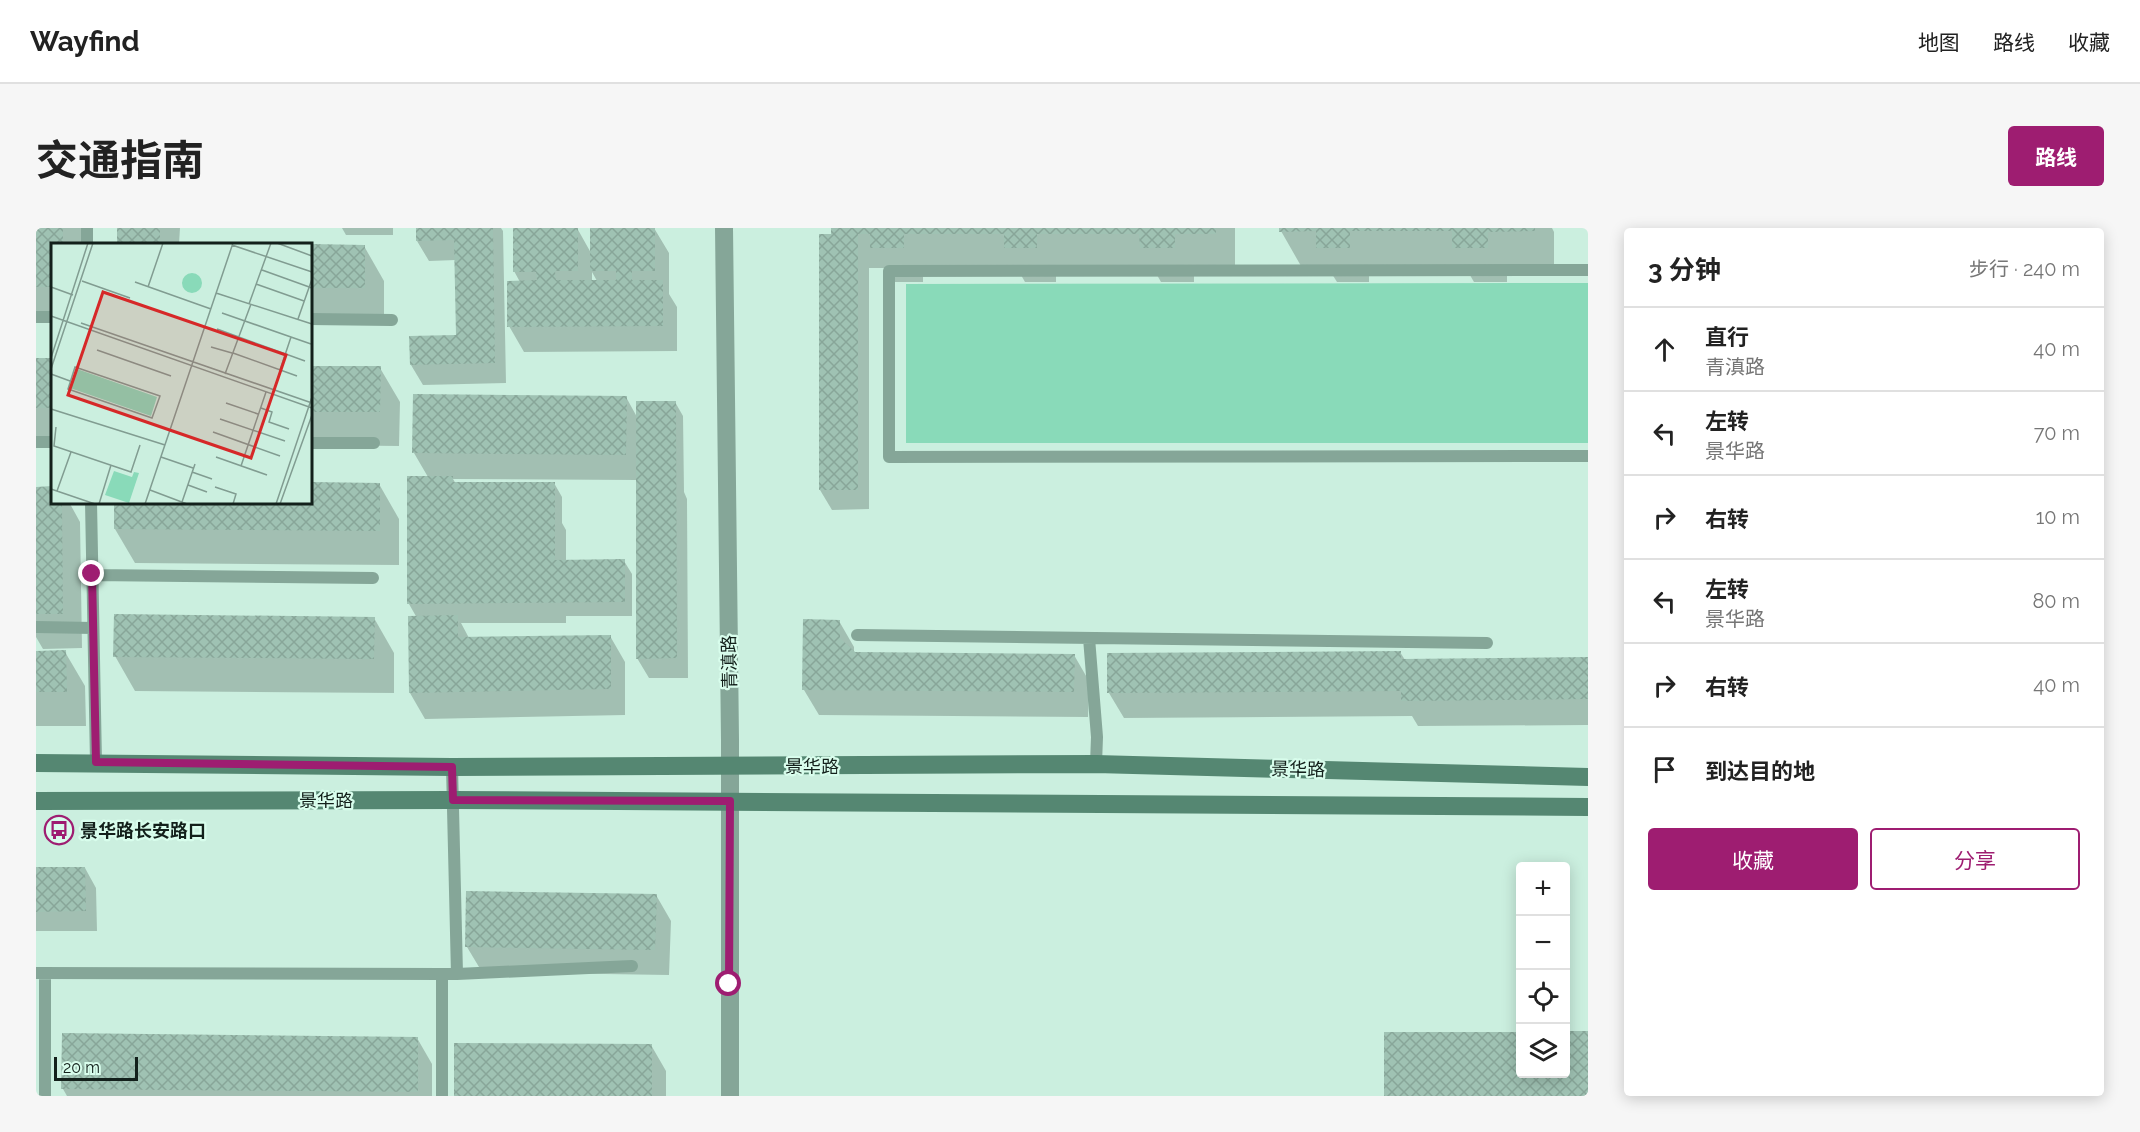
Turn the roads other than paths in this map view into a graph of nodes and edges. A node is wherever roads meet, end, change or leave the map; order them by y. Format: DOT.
graph roads {
  1 [pos="724,228"];
  2 [pos="1588,270"];
  3 [pos="312,319"];
  4 [pos="392,320"];
  5 [pos="312,442"];
  6 [pos="374,442"];
  7 [pos="1588,456"];
  8 [pos="91,504"];
  9 [pos="92,574"];
  10 [pos="373,578"];
  11 [pos="36,627"];
  12 [pos="93,628"];
  13 [pos="857,635"];
  14 [pos="1089,638"];
  15 [pos="1487,643"];
  16 [pos="96,762"];
  17 [pos="36,763"];
  18 [pos="1096,764"];
  19 [pos="730,766"];
  20 [pos="452,767"];
  21 [pos="1588,777"];
  22 [pos="453,800"];
  23 [pos="36,801"];
  24 [pos="730,801"];
  25 [pos="1588,807"];
  26 [pos="632,966"];
  27 [pos="40,973"];
  28 [pos="442,974"];
  29 [pos="457,974"];
  30 [pos="45,1096"];
  31 [pos="442,1096"];
  32 [pos="730,1096"];
  1 -- 19 [label="street, 青滇路"];
  2 -- 7 [label="lane"];
  3 -- 4 [label="lane"];
  5 -- 6 [label="lane"];
  8 -- 9 [label="lane"];
  9 -- 10 [label="lane"];
  9 -- 12 [label="lane"];
  11 -- 12 [label="lane"];
  12 -- 16 [label="lane"];
  13 -- 14 [label="lane"];
  14 -- 15 [label="lane"];
  14 -- 18 [label="lane"];
  16 -- 17 [label="main road, 景华路"];
  16 -- 20 [label="main road, 景华路"];
  18 -- 19 [label="main road, 景华路"];
  18 -- 21 [label="main road, 景华路"];
  19 -- 20 [label="main road, 景华路"];
  19 -- 24 [label="street, 青滇路"];
  20 -- 22 [label="lane"];
  22 -- 23 [label="main road, 景华路"];
  22 -- 24 [label="main road, 景华路"];
  22 -- 29 [label="lane"];
  24 -- 25 [label="main road, 景华路"];
  24 -- 32 [label="street, 青滇路"];
  26 -- 29 [label="lane"];
  27 -- 28 [label="lane"];
  27 -- 30 [label="lane"];
  28 -- 29 [label="lane"];
  28 -- 31 [label="lane"];
}
